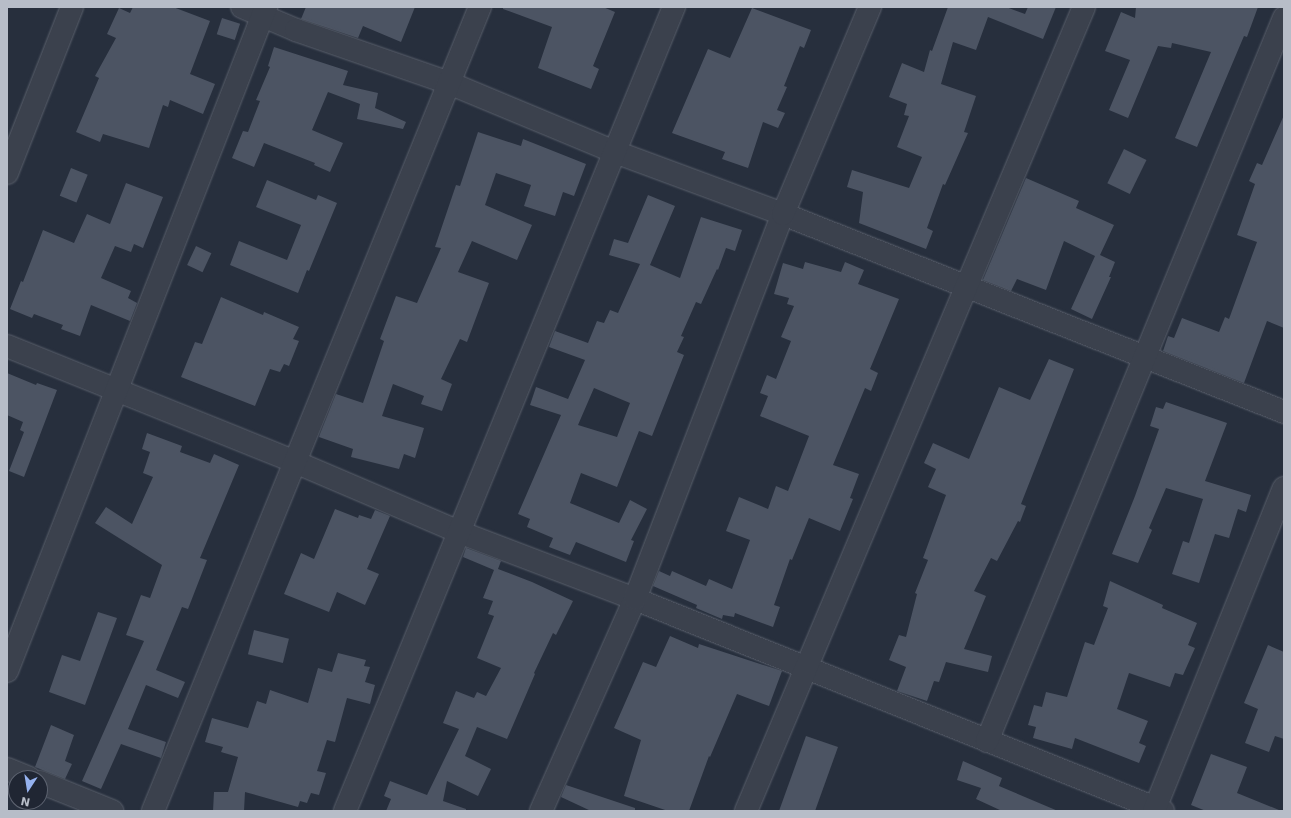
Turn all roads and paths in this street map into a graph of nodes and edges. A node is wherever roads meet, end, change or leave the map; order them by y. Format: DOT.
graph roads {
  1 [pos="72,7"];
  2 [pos="242,7"];
  3 [pos="480,7"];
  4 [pos="674,7"];
  5 [pos="870,7"];
  6 [pos="1084,7"];
  7 [pos="264,12"];
  8 [pos="1284,18"];
  9 [pos="449,83"];
  10 [pos="615,152"];
  11 [pos="7,173"];
  12 [pos="783,214"];
  13 [pos="966,287"];
  14 [pos="7,346"];
  15 [pos="1144,357"];
  16 [pos="118,391"];
  17 [pos="1284,412"];
  18 [pos="295,462"];
  19 [pos="1284,488"];
  20 [pos="459,532"];
  21 [pos="635,599"];
  22 [pos="806,668"];
  23 [pos="7,671"];
  24 [pos="987,740"];
  25 [pos="48,786"];
  26 [pos="81,805"];
  27 [pos="1157,810"];
  28 [pos="112,811"];
  29 [pos="153,811"];
  30 [pos="345,811"];
  31 [pos="541,811"];
  32 [pos="746,811"];
  1 -- 11 [label="street"];
  2 -- 7 [label="street"];
  3 -- 9 [label="street"];
  4 -- 10 [label="street"];
  5 -- 12 [label="street"];
  6 -- 13 [label="street"];
  7 -- 9 [label="street"];
  7 -- 16 [label="street"];
  8 -- 15 [label="street"];
  9 -- 10 [label="street"];
  9 -- 18 [label="street"];
  10 -- 12 [label="street"];
  10 -- 20 [label="street"];
  12 -- 13 [label="street"];
  12 -- 21 [label="street"];
  13 -- 15 [label="street"];
  13 -- 22 [label="street"];
  14 -- 16 [label="street"];
  15 -- 17 [label="street"];
  15 -- 24 [label="street"];
  16 -- 18 [label="street"];
  16 -- 23 [label="street"];
  18 -- 20 [label="street"];
  18 -- 29 [label="street"];
  19 -- 27 [label="street"];
  20 -- 21 [label="street"];
  20 -- 30 [label="street"];
  21 -- 22 [label="street"];
  21 -- 31 [label="street"];
  22 -- 24 [label="street"];
  22 -- 32 [label="street"];
  24 -- 27 [label="street"];
  25 -- 26 [label="street"];
  26 -- 28 [label="street"];
}
